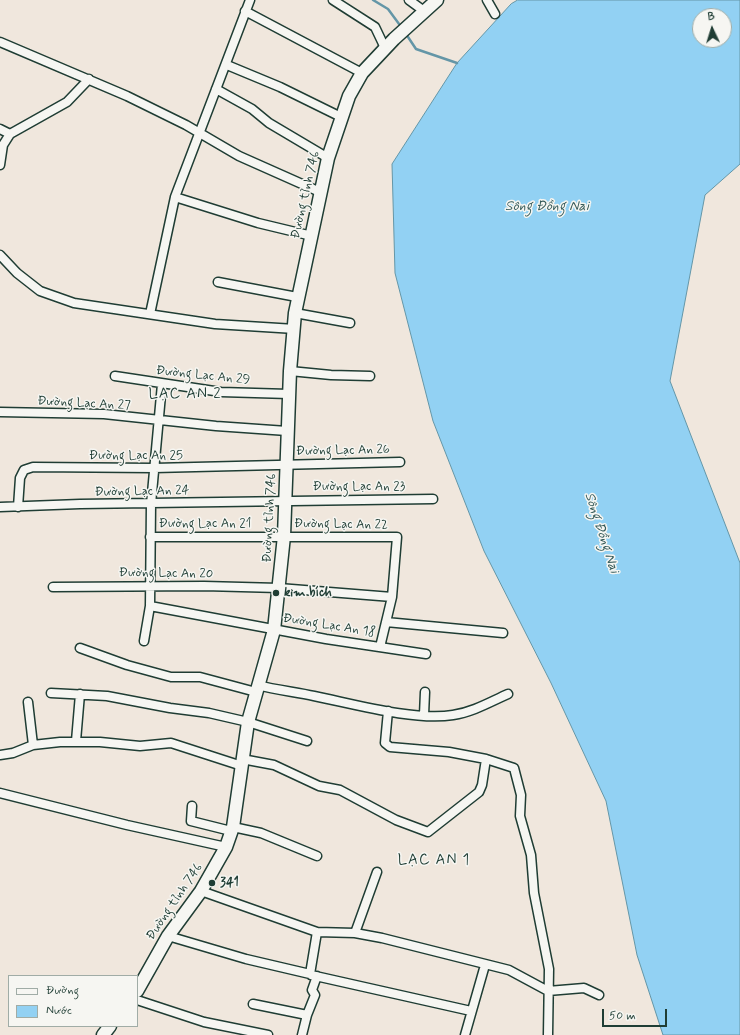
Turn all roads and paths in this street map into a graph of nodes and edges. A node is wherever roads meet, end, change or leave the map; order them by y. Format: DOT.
graph roads {
  1 [pos="250,0"];
  2 [pos="333,0"];
  3 [pos="409,0"];
  4 [pos="437,0"];
  5 [pos="487,0"];
  6 [pos="245,11"];
  7 [pos="421,14"];
  8 [pos="495,14"];
  9 [pos="0,42"];
  10 [pos="385,48"];
  11 [pos="226,65"];
  12 [pos="362,73"];
  13 [pos="89,80"];
  14 [pos="216,90"];
  15 [pos="341,117"];
  16 [pos="0,129"];
  17 [pos="198,133"];
  18 [pos="10,134"];
  19 [pos="0,155"];
  20 [pos="328,158"];
  21 [pos="0,165"];
  22 [pos="320,192"];
  23 [pos="175,197"];
  24 [pos="312,236"];
  25 [pos="0,255"];
  26 [pos="218,282"];
  27 [pos="297,297"];
  28 [pos="295,313"];
  29 [pos="150,314"];
  30 [pos="350,323"];
  31 [pos="295,329"];
  32 [pos="290,371"];
  33 [pos="115,376"];
  34 [pos="370,376"];
  35 [pos="162,384"];
  36 [pos="289,394"];
  37 [pos="0,412"];
  38 [pos="157,420"];
  39 [pos="287,431"];
  40 [pos="400,462"];
  41 [pos="287,464"];
  42 [pos="154,468"];
  43 [pos="433,499"];
  44 [pos="285,500"];
  45 [pos="151,504"];
  46 [pos="0,507"];
  47 [pos="18,507"];
  48 [pos="284,536"];
  49 [pos="150,537"];
  50 [pos="149,586"];
  51 [pos="54,587"];
  52 [pos="279,588"];
  53 [pos="392,597"];
  54 [pos="150,606"];
  55 [pos="386,622"];
  56 [pos="274,630"];
  57 [pos="503,633"];
  58 [pos="144,641"];
  59 [pos="380,647"];
  60 [pos="80,648"];
  61 [pos="426,654"];
  62 [pos="257,688"];
  63 [pos="51,692"];
  64 [pos="425,692"];
  65 [pos="80,694"];
  66 [pos="508,694"];
  67 [pos="28,702"];
  68 [pos="388,711"];
  69 [pos="424,715"];
  70 [pos="248,722"];
  71 [pos="76,741"];
  72 [pos="307,741"];
  73 [pos="33,745"];
  74 [pos="0,755"];
  75 [pos="486,759"];
  76 [pos="242,762"];
  77 [pos="0,793"];
  78 [pos="192,806"];
  79 [pos="232,829"];
  80 [pos="226,847"];
  81 [pos="317,856"];
  82 [pos="377,872"];
  83 [pos="201,892"];
  84 [pos="317,932"];
  85 [pos="355,933"];
  86 [pos="168,936"];
  87 [pos="485,964"];
  88 [pos="313,975"];
  89 [pos="138,989"];
  90 [pos="548,991"];
  91 [pos="600,995"];
  92 [pos="138,1000"];
  93 [pos="253,1004"];
  94 [pos="471,1011"];
  95 [pos="307,1015"];
  96 [pos="109,1027"];
  97 [pos="103,1035"];
  98 [pos="268,1035"];
  99 [pos="302,1035"];
  100 [pos="465,1035"];
  101 [pos="548,1035"];
  1 -- 6 [label="street"];
  2 -- 10 [label="street"];
  3 -- 7 [label="street"];
  4 -- 7 [label="main road"];
  5 -- 8 [label="street"];
  6 -- 11 [label="street"];
  6 -- 12 [label="street"];
  7 -- 10 [label="main road, Đường tỉnh 746"];
  9 -- 13 [label="street"];
  10 -- 12 [label="main road, Đường tỉnh 746"];
  11 -- 14 [label="street"];
  11 -- 15 [label="street"];
  12 -- 15 [label="main road, Đường tỉnh 746"];
  13 -- 17 [label="street"];
  13 -- 18 [label="street"];
  14 -- 17 [label="street"];
  14 -- 20 [label="street"];
  15 -- 20 [label="main road, Đường tỉnh 746"];
  16 -- 18 [label="street"];
  17 -- 22 [label="street"];
  17 -- 23 [label="street"];
  18 -- 19 [label="street"];
  19 -- 21 [label="street"];
  20 -- 22 [label="main road, Đường tỉnh 746"];
  22 -- 24 [label="main road, Đường tỉnh 746"];
  23 -- 24 [label="street"];
  23 -- 29 [label="street"];
  24 -- 27 [label="main road, Đường tỉnh 746"];
  25 -- 29 [label="street"];
  26 -- 27 [label="street"];
  27 -- 28 [label="main road, Đường tỉnh 746"];
  28 -- 30 [label="street"];
  28 -- 31 [label="main road, Đường tỉnh 746"];
  29 -- 31 [label="street"];
  31 -- 32 [label="main road, Đường tỉnh 746"];
  32 -- 34 [label="street"];
  32 -- 36 [label="main road, Đường tỉnh 746"];
  33 -- 35 [label="street, Đường Lạc An 29"];
  35 -- 36 [label="street, Đường Lạc An 29"];
  35 -- 38 [label="street"];
  36 -- 39 [label="main road, Đường tỉnh 746"];
  37 -- 38 [label="street, Đường Lạc An 27"];
  38 -- 39 [label="street, Đường Lạc An 27"];
  38 -- 42 [label="street"];
  39 -- 41 [label="main road, Đường tỉnh 746"];
  40 -- 41 [label="street, Đường Lạc An 26"];
  41 -- 42 [label="street, Đường Lạc An 25"];
  41 -- 44 [label="main road, Đường tỉnh 746"];
  42 -- 45 [label="street"];
  42 -- 47 [label="street, Đường Lạc An 25"];
  43 -- 44 [label="street, Đường Lạc An 23"];
  44 -- 45 [label="street, Đường Lạc An 24"];
  44 -- 48 [label="main road, Đường tỉnh 746"];
  45 -- 47 [label="street, Đường Lạc An 24"];
  45 -- 49 [label="street"];
  46 -- 47 [label="street, Đường Lạc An 24"];
  48 -- 49 [label="street, Đường Lạc An 21"];
  48 -- 52 [label="main road, Đường tỉnh 746"];
  48 -- 53 [label="street, Đường Lạc An 22"];
  49 -- 50 [label="street"];
  50 -- 51 [label="street, Đường Lạc An 20"];
  50 -- 52 [label="street, Đường Lạc An 20"];
  50 -- 54 [label="street"];
  52 -- 53 [label="street, Đường Lạc An 20"];
  52 -- 56 [label="main road, Đường tỉnh 746"];
  53 -- 55 [label="street"];
  54 -- 56 [label="street, Đường Lạc An 18"];
  54 -- 58 [label="street"];
  55 -- 57 [label="street"];
  55 -- 59 [label="street"];
  56 -- 59 [label="street, Đường Lạc An 18"];
  56 -- 62 [label="main road, Đường tỉnh 746"];
  59 -- 61 [label="street, Đường Lạc An 18"];
  60 -- 62 [label="street"];
  62 -- 68 [label="street"];
  62 -- 70 [label="main road, Đường tỉnh 746"];
  63 -- 65 [label="street"];
  64 -- 69 [label="street"];
  65 -- 70 [label="street"];
  65 -- 71 [label="street"];
  66 -- 69 [label="street"];
  67 -- 73 [label="street"];
  68 -- 69 [label="street"];
  68 -- 75 [label="street"];
  70 -- 72 [label="street"];
  70 -- 76 [label="main road, Đường tỉnh 746"];
  71 -- 73 [label="street"];
  71 -- 76 [label="street"];
  73 -- 74 [label="street"];
  75 -- 76 [label="street"];
  75 -- 90 [label="street"];
  76 -- 79 [label="main road, Đường tỉnh 746"];
  77 -- 80 [label="street"];
  78 -- 79 [label="street"];
  79 -- 80 [label="main road, Đường tỉnh 746"];
  79 -- 81 [label="street"];
  80 -- 83 [label="main road, Đường tỉnh 746"];
  82 -- 85 [label="street"];
  83 -- 84 [label="street"];
  83 -- 86 [label="main road, Đường tỉnh 746"];
  84 -- 85 [label="street"];
  84 -- 88 [label="street"];
  85 -- 87 [label="street"];
  86 -- 88 [label="street"];
  86 -- 89 [label="main road, Đường tỉnh 746"];
  87 -- 90 [label="street"];
  87 -- 94 [label="street"];
  88 -- 94 [label="street"];
  88 -- 95 [label="street"];
  90 -- 91 [label="street"];
  90 -- 101 [label="street"];
  92 -- 98 [label="street"];
  93 -- 95 [label="street"];
  94 -- 100 [label="street"];
  95 -- 99 [label="street"];
  96 -- 97 [label="main road"];
}
